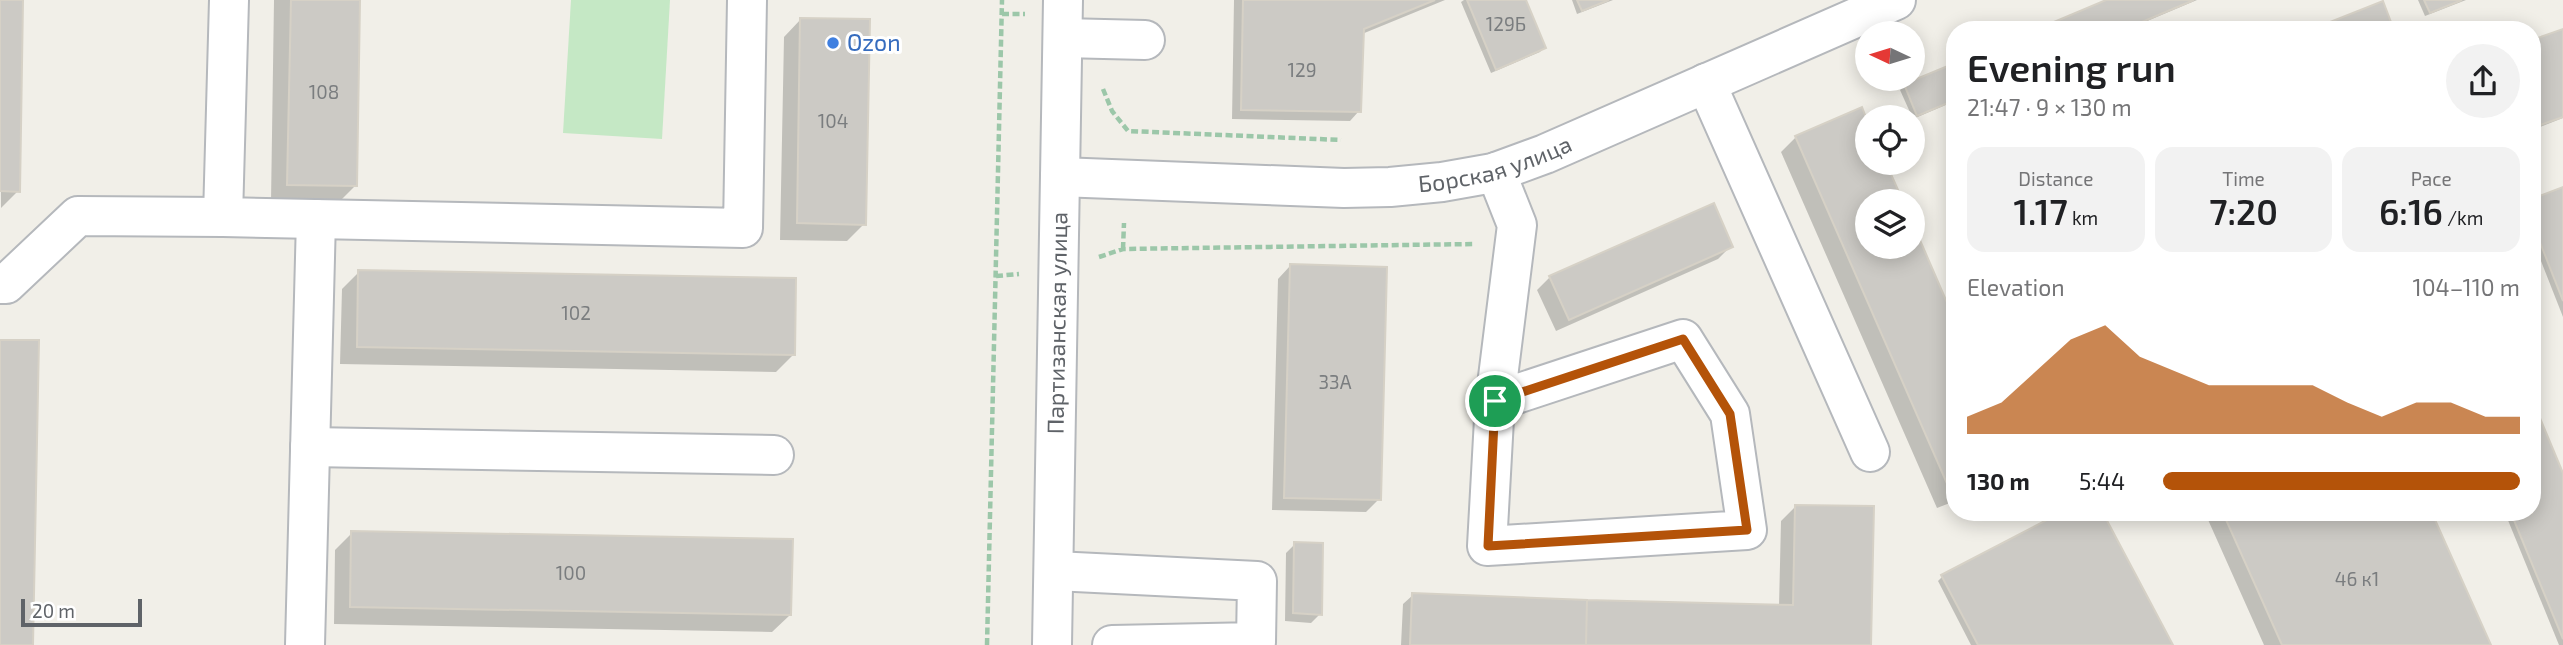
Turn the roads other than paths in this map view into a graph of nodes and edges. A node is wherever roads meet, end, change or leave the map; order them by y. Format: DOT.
graph roads {
  1 [pos="229,0"];
  2 [pos="747,0"];
  3 [pos="1063,0"];
  4 [pos="1896,0"];
  5 [pos="1063,38"];
  6 [pos="1145,40"];
  7 [pos="1706,83"];
  8 [pos="1496,172"];
  9 [pos="1060,177"];
  10 [pos="223,217"];
  11 [pos="316,219"];
  12 [pos="0,284"];
  13 [pos="1495,401"];
  14 [pos="310,447"];
  15 [pos="1870,452"];
  16 [pos="774,455"];
  17 [pos="1055,571"];
  18 [pos="306,645"];
  19 [pos="1052,645"];
  20 [pos="1112,645"];
  1 -- 10 [label="street"];
  2 -- 11 [label="street"];
  3 -- 5 [label="street, Партизанская улица"];
  4 -- 7 [label="street, Борская улица"];
  5 -- 6 [label="street"];
  5 -- 9 [label="street, Партизанская улица"];
  7 -- 8 [label="street, Борская улица"];
  7 -- 15 [label="street"];
  8 -- 9 [label="street, Борская улица"];
  8 -- 13 [label="street"];
  9 -- 17 [label="street, Партизанская улица"];
  10 -- 11 [label="street"];
  10 -- 12 [label="street"];
  11 -- 14 [label="street"];
  13 -- 13 [label="street"];
  14 -- 16 [label="street"];
  14 -- 18 [label="street"];
  17 -- 19 [label="street, Партизанская улица"];
  17 -- 20 [label="street"];
}
